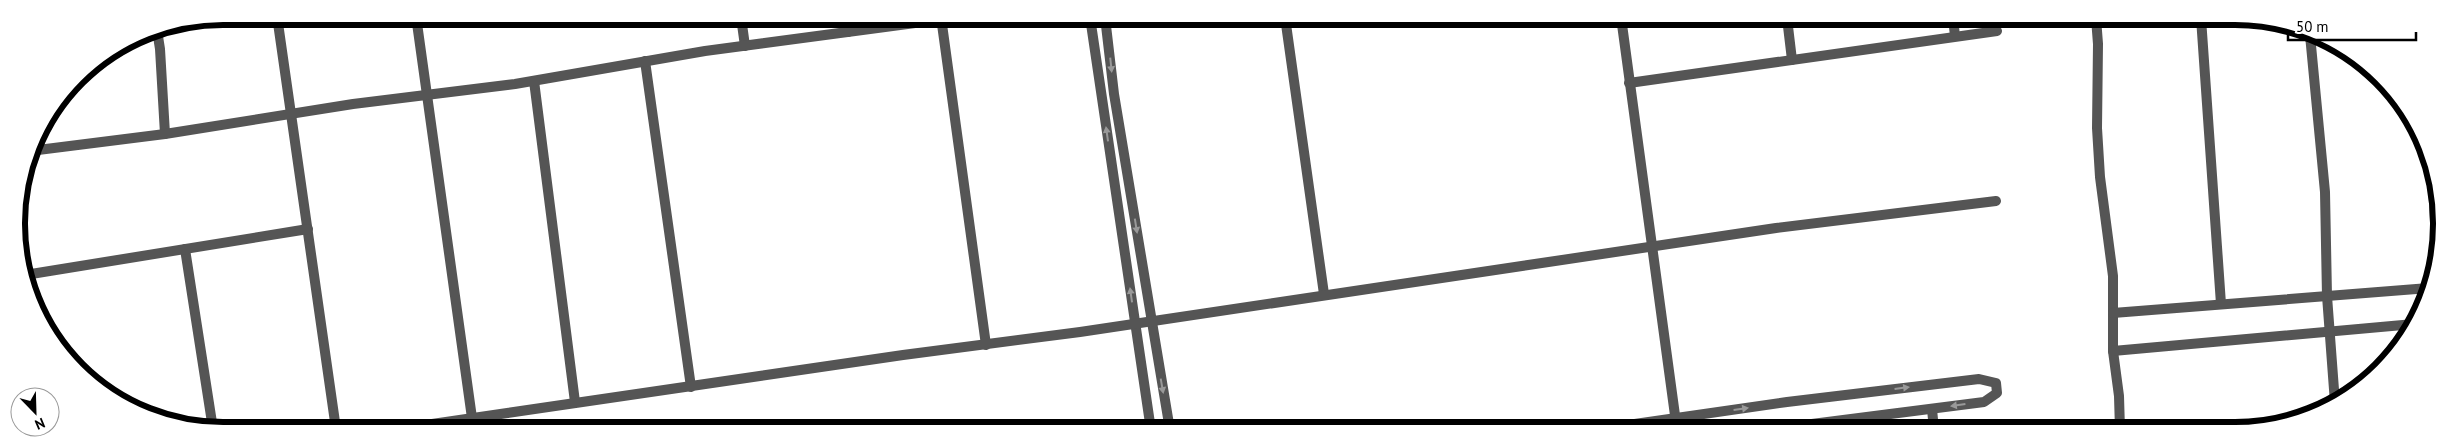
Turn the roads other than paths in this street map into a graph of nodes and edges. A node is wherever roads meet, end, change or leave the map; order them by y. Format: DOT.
graph roads {
  1 [pos="278,25"];
  2 [pos="417,25"];
  3 [pos="742,25"];
  4 [pos="847,25"];
  5 [pos="895,25"];
  6 [pos="943,25"];
  7 [pos="1091,25"];
  8 [pos="1106,25"];
  9 [pos="1287,25"];
  10 [pos="1622,25"];
  11 [pos="1788,25"];
  12 [pos="1953,25"];
  13 [pos="2097,25"];
  14 [pos="2201,25"];
  15 [pos="1997,31"];
  16 [pos="848,32"];
  17 [pos="1955,36"];
  18 [pos="158,37"];
  19 [pos="2310,40"];
  20 [pos="745,46"];
  21 [pos="1792,60"];
  22 [pos="644,61"];
  23 [pos="534,80"];
  24 [pos="1630,83"];
  25 [pos="427,95"];
  26 [pos="290,114"];
  27 [pos="165,134"];
  28 [pos="39,150"];
  29 [pos="1996,201"];
  30 [pos="308,229"];
  31 [pos="1652,247"];
  32 [pos="185,249"];
  33 [pos="32,274"];
  34 [pos="2421,289"];
  35 [pos="1324,294"];
  36 [pos="2327,296"];
  37 [pos="2221,304"];
  38 [pos="2113,313"];
  39 [pos="1151,321"];
  40 [pos="1135,324"];
  41 [pos="2405,325"];
  42 [pos="2330,330"];
  43 [pos="986,345"];
  44 [pos="2113,350"];
  45 [pos="691,387"];
  46 [pos="2334,395"];
  47 [pos="575,402"];
  48 [pos="1932,409"];
  49 [pos="472,418"];
  50 [pos="1676,418"];
  51 [pos="211,422"];
  52 [pos="335,422"];
  53 [pos="445,422"];
  54 [pos="1150,422"];
  55 [pos="1169,422"];
  56 [pos="1648,422"];
  57 [pos="1676,422"];
  58 [pos="1829,422"];
  59 [pos="1933,422"];
  60 [pos="2120,422"];
  1 -- 26 [label="street"];
  2 -- 25 [label="street"];
  3 -- 20 [label="street"];
  4 -- 16 [label="street"];
  5 -- 16 [label="street"];
  6 -- 43 [label="street"];
  40 -- 7 [label="street, one-way"];
  8 -- 39 [label="street, one-way"];
  9 -- 35 [label="street"];
  10 -- 24 [label="street"];
  11 -- 21 [label="street"];
  12 -- 17 [label="street"];
  13 -- 38 [label="street"];
  14 -- 37 [label="street"];
  15 -- 17 [label="street"];
  16 -- 20 [label="street"];
  17 -- 21 [label="street"];
  18 -- 27 [label="street"];
  19 -- 36 [label="street"];
  20 -- 22 [label="street"];
  21 -- 24 [label="street"];
  22 -- 23 [label="street"];
  22 -- 45 [label="street"];
  23 -- 25 [label="street"];
  23 -- 47 [label="street"];
  24 -- 31 [label="street"];
  25 -- 26 [label="street"];
  25 -- 49 [label="street"];
  26 -- 27 [label="street"];
  26 -- 30 [label="street"];
  27 -- 28 [label="street"];
  29 -- 31 [label="street"];
  30 -- 32 [label="street"];
  30 -- 52 [label="street"];
  31 -- 35 [label="street"];
  31 -- 50 [label="street"];
  32 -- 33 [label="street"];
  32 -- 51 [label="street"];
  34 -- 36 [label="street"];
  35 -- 39 [label="street"];
  36 -- 37 [label="street"];
  36 -- 42 [label="street"];
  37 -- 38 [label="street"];
  38 -- 44 [label="street"];
  39 -- 40 [label="street"];
  39 -- 55 [label="street, one-way"];
  40 -- 43 [label="street"];
  40 -- 54 [label="street"];
  41 -- 42 [label="street"];
  42 -- 44 [label="street"];
  42 -- 46 [label="street"];
  43 -- 45 [label="street"];
  44 -- 60 [label="street"];
  45 -- 47 [label="street"];
  47 -- 49 [label="street"];
  50 -- 48 [label="street, one-way"];
  48 -- 58 [label="street"];
  48 -- 59 [label="street"];
  49 -- 53 [label="street"];
  50 -- 56 [label="street"];
  50 -- 57 [label="street"];
}
